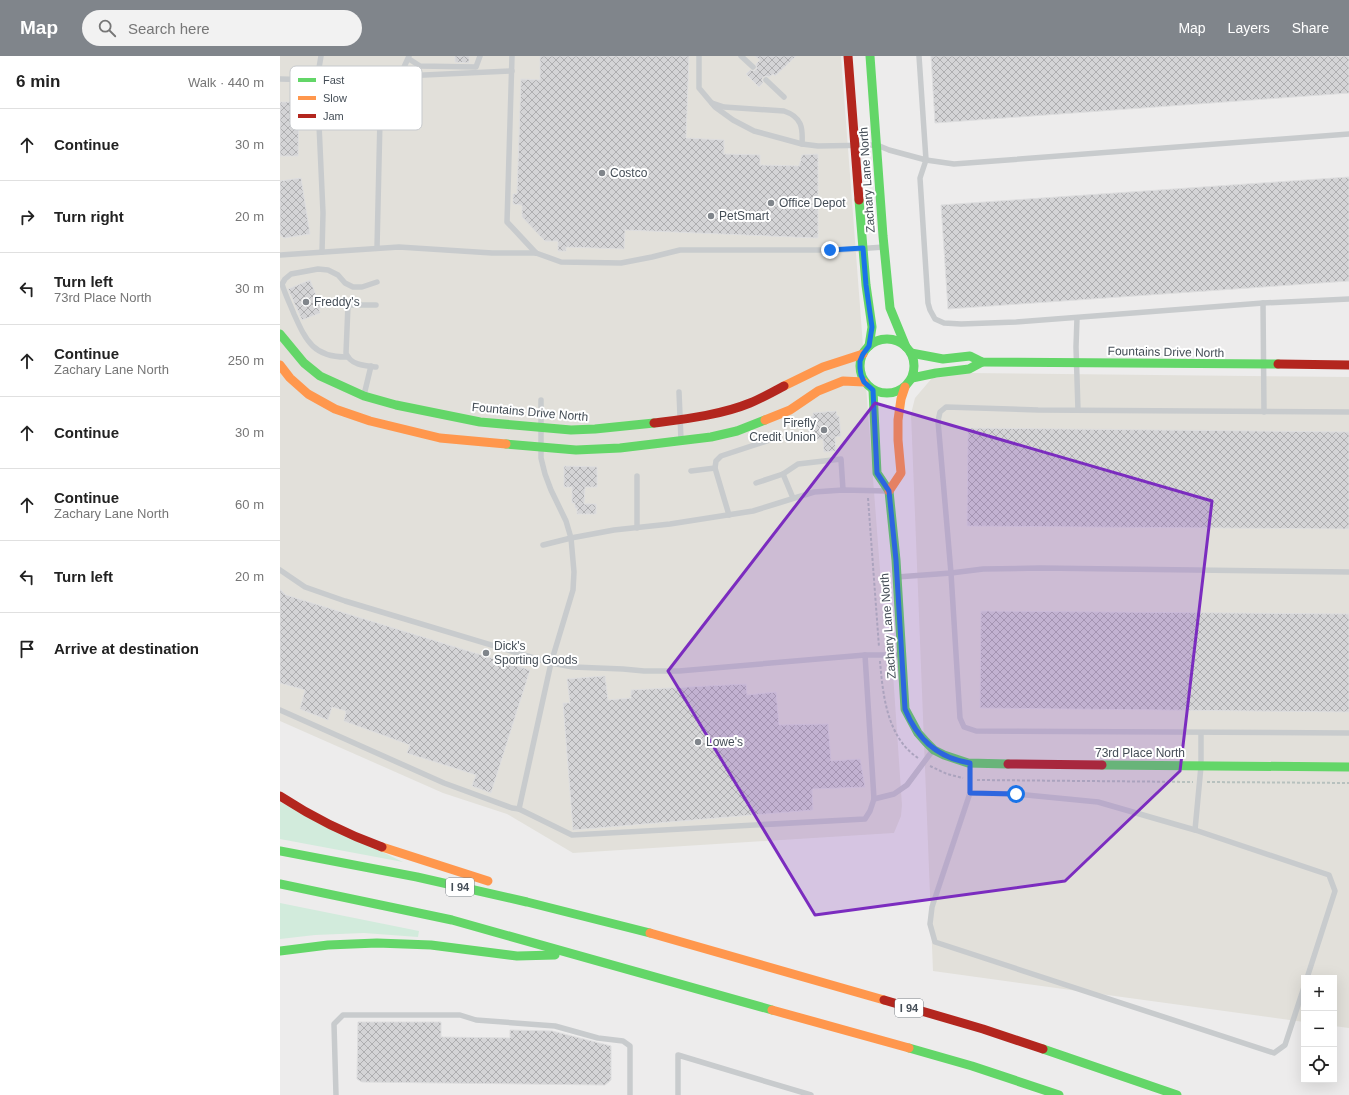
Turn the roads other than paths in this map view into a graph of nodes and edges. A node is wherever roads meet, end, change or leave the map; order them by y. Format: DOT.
graph roads {
  1 [pos="320,56"];
  2 [pos="480,56"];
  3 [pos="512,56"];
  4 [pos="699,56"];
  5 [pos="741,56"];
  6 [pos="848,56"];
  7 [pos="870,56"];
  8 [pos="919,56"];
  9 [pos="409,57"];
  10 [pos="319,66"];
  11 [pos="420,66"];
  12 [pos="422,66"];
  13 [pos="753,67"];
  14 [pos="512,72"];
  15 [pos="422,75"];
  16 [pos="280,79"];
  17 [pos="290,79"];
  18 [pos="766,80"];
  19 [pos="784,97"];
  20 [pos="710,102"];
  21 [pos="319,130"];
  22 [pos="380,130"];
  23 [pos="1349,134"];
  24 [pos="802,144"];
  25 [pos="855,145"];
  26 [pos="877,145"];
  27 [pos="926,160"];
  28 [pos="884,247"];
  29 [pos="377,248"];
  30 [pos="863,248"];
  31 [pos="322,252"];
  32 [pos="536,253"];
  33 [pos="280,255"];
  34 [pos="377,282"];
  35 [pos="1349,299"];
  36 [pos="1263,303"];
  37 [pos="376,305"];
  38 [pos="1077,318"];
  39 [pos="280,334"];
  40 [pos="869,346"];
  41 [pos="908,350"];
  42 [pos="863,354"];
  43 [pos="348,357"];
  44 [pos="982,362"];
  45 [pos="1077,363"];
  46 [pos="1263,365"];
  47 [pos="1349,365"];
  48 [pos="280,366"];
  49 [pos="912,378"];
  50 [pos="864,382"];
  51 [pos="905,387"];
  52 [pos="873,390"];
  53 [pos="678,392"];
  54 [pos="364,396"];
  55 [pos="541,400"];
  56 [pos="1078,410"];
  57 [pos="1264,412"];
  58 [pos="1349,412"];
  59 [pos="680,420"];
  60 [pos="541,427"];
  61 [pos="681,440"];
  62 [pos="770,440"];
  63 [pos="541,447"];
  64 [pos="715,468"];
  65 [pos="691,471"];
  66 [pos="783,474"];
  67 [pos="637,476"];
  68 [pos="756,483"];
  69 [pos="843,490"];
  70 [pos="889,491"];
  71 [pos="793,498"];
  72 [pos="729,515"];
  73 [pos="637,528"];
  74 [pos="571,538"];
  75 [pos="543,545"];
  76 [pos="280,570"];
  77 [pos="951,572"];
  78 [pos="1349,572"];
  79 [pos="897,577"];
  80 [pos="865,654"];
  81 [pos="903,655"];
  82 [pos="551,663"];
  83 [pos="280,710"];
  84 [pos="1201,733"];
  85 [pos="1349,734"];
  86 [pos="934,749"];
  87 [pos="970,763"];
  88 [pos="1201,766"];
  89 [pos="1349,767"];
  90 [pos="970,793"];
  91 [pos="280,796"];
  92 [pos="874,799"];
  93 [pos="519,809"];
  94 [pos="1195,830"];
  95 [pos="280,851"];
  96 [pos="280,884"];
  97 [pos="498,885"];
  98 [pos="513,889"];
  99 [pos="638,929"];
  100 [pos="280,951"];
  101 [pos="579,955"];
  102 [pos="1308,975"];
  103 [pos="1301,996"];
  104 [pos="336,1095"];
  105 [pos="630,1095"];
  106 [pos="678,1095"];
  107 [pos="811,1095"];
  108 [pos="1059,1095"];
  109 [pos="1177,1095"];
  1 -- 10 [label="lane"];
  2 -- 12 [label="lane"];
  3 -- 14 [label="lane"];
  4 -- 20 [label="lane"];
  5 -- 13 [label="lane"];
  6 -- 25 [label="main road, Zachary Lane North"];
  7 -- 26 [label="main road, Zachary Lane North"];
  8 -- 27 [label="lane"];
  9 -- 11 [label="lane"];
  14 -- 15 [label="lane"];
  14 -- 32 [label="lane"];
  16 -- 17 [label="lane"];
  18 -- 19 [label="lane"];
  20 -- 24 [label="lane"];
  20 -- 24 [label="lane"];
  21 -- 31 [label="lane"];
  22 -- 29 [label="lane"];
  23 -- 27 [label="lane"];
  24 -- 25 [label="lane"];
  25 -- 26 [label="lane"];
  25 -- 30 [label="main road, Zachary Lane North"];
  26 -- 27 [label="lane"];
  26 -- 28 [label="main road, Zachary Lane North"];
  27 -- 38 [label="lane"];
  28 -- 30 [label="lane"];
  28 -- 41 [label="main road, Zachary Lane North"];
  29 -- 31 [label="lane"];
  29 -- 32 [label="lane"];
  30 -- 32 [label="lane"];
  30 -- 40 [label="main road, Zachary Lane North"];
  31 -- 33 [label="lane"];
  34 -- 43 [label="lane"];
  35 -- 36 [label="lane"];
  36 -- 38 [label="lane"];
  36 -- 46 [label="lane"];
  37 -- 43 [label="lane"];
  38 -- 45 [label="lane"];
  39 -- 54 [label="main road, Fountains Drive North"];
  40 -- 41 [label="main road"];
  40 -- 42 [label="main road"];
  41 -- 44 [label="main road, Fountains Drive North"];
  41 -- 49 [label="main road"];
  42 -- 50 [label="main road"];
  42 -- 59 [label="main road, Fountains Drive North"];
  43 -- 54 [label="lane"];
  44 -- 45 [label="main road, Fountains Drive North"];
  44 -- 49 [label="main road, Fountains Drive North"];
  45 -- 46 [label="main road, Fountains Drive North"];
  45 -- 56 [label="lane"];
  46 -- 47 [label="main road, Fountains Drive North"];
  46 -- 57 [label="lane"];
  48 -- 63 [label="main road"];
  49 -- 51 [label="main road"];
  50 -- 52 [label="main road"];
  50 -- 61 [label="main road"];
  51 -- 52 [label="main road"];
  51 -- 70 [label="main road"];
  52 -- 70 [label="main road, Zachary Lane North"];
  53 -- 59 [label="lane"];
  54 -- 60 [label="main road, Fountains Drive North"];
  55 -- 60 [label="lane"];
  56 -- 57 [label="lane"];
  56 -- 77 [label="lane"];
  57 -- 58 [label="lane"];
  59 -- 60 [label="main road, Fountains Drive North"];
  59 -- 61 [label="lane"];
  60 -- 63 [label="lane"];
  61 -- 63 [label="main road"];
  62 -- 64 [label="lane"];
  63 -- 74 [label="lane"];
  64 -- 65 [label="lane"];
  64 -- 72 [label="lane"];
  66 -- 68 [label="lane"];
  66 -- 69 [label="lane"];
  66 -- 71 [label="lane"];
  67 -- 73 [label="lane"];
  69 -- 70 [label="lane"];
  69 -- 71 [label="lane"];
  70 -- 79 [label="main road, Zachary Lane North"];
  71 -- 72 [label="lane"];
  72 -- 73 [label="lane"];
  73 -- 74 [label="lane"];
  74 -- 75 [label="lane"];
  74 -- 82 [label="lane"];
  76 -- 82 [label="lane"];
  77 -- 78 [label="lane"];
  77 -- 79 [label="lane"];
  77 -- 84 [label="lane"];
  79 -- 81 [label="main road, Zachary Lane North"];
  80 -- 81 [label="lane"];
  80 -- 82 [label="lane"];
  80 -- 92 [label="lane"];
  81 -- 86 [label="main road, Zachary Lane North"];
  82 -- 93 [label="lane"];
  83 -- 93 [label="lane"];
  84 -- 85 [label="lane"];
  84 -- 88 [label="lane"];
  86 -- 87 [label="main road, 73rd Place North"];
  86 -- 92 [label="lane"];
  87 -- 88 [label="main road, 73rd Place North"];
  87 -- 90 [label="lane"];
  88 -- 89 [label="main road, 73rd Place North"];
  88 -- 94 [label="lane"];
  90 -- 94 [label="lane"];
  90 -- 103 [label="lane"];
  91 -- 97 [label="main road"];
  92 -- 93 [label="lane"];
  94 -- 102 [label="lane"];
  95 -- 99 [label="main road, I 94"];
  96 -- 101 [label="main road"];
  98 -- 99 [label="main road"];
  99 -- 109 [label="main road, I 94"];
  100 -- 101 [label="main road"];
  101 -- 108 [label="main road"];
  104 -- 105 [label="lane"];
  106 -- 107 [label="lane"];
}
